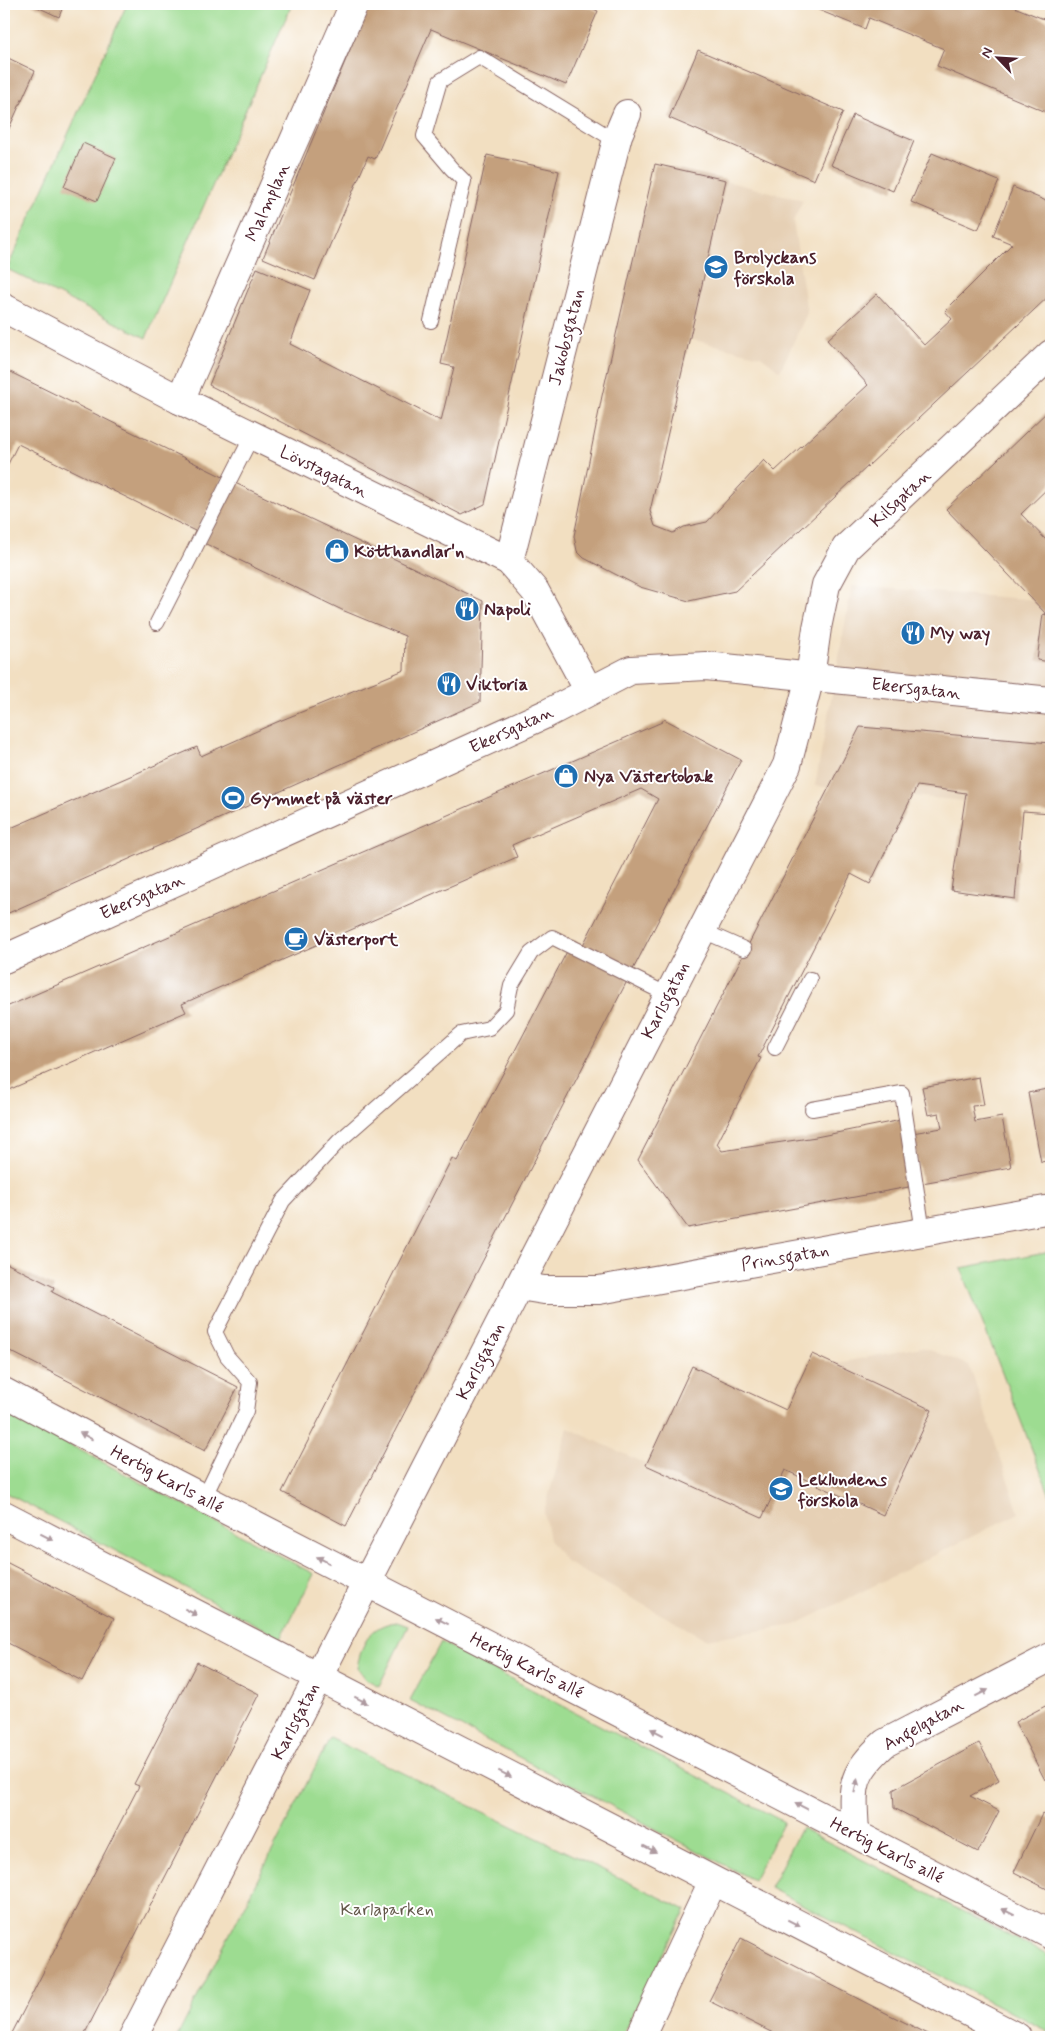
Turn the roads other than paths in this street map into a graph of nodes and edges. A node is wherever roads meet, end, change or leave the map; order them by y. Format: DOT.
graph roads {
  1 [pos="354,4"];
  2 [pos="627,114"];
  3 [pos="616,141"];
  4 [pos="4,308"];
  5 [pos="431,321"];
  6 [pos="1051,354"];
  7 [pos="180,400"];
  8 [pos="252,436"];
  9 [pos="509,561"];
  10 [pos="157,623"];
  11 [pos="810,677"];
  12 [pos="588,692"];
  13 [pos="1051,701"];
  14 [pos="702,930"];
  15 [pos="744,949"];
  16 [pos="4,958"];
  17 [pos="810,979"];
  18 [pos="668,995"];
  19 [pos="775,1048"];
  20 [pos="812,1109"];
  21 [pos="1051,1209"];
  22 [pos="923,1232"];
  23 [pos="519,1286"];
  24 [pos="4,1392"];
  25 [pos="204,1498"];
  26 [pos="4,1515"];
  27 [pos="367,1582"];
  28 [pos="1051,1657"];
  29 [pos="317,1677"];
  30 [pos="856,1834"];
  31 [pos="713,1882"];
  32 [pos="1051,1934"];
  33 [pos="133,2037"];
  34 [pos="640,2037"];
  35 [pos="1017,2037"];
  1 -- 7 [label="street, Malmplan"];
  2 -- 3 [label="street, Jakobsgatan"];
  3 -- 5 [label="lane"];
  3 -- 9 [label="street, Jakobsgatan"];
  4 -- 7 [label="street, Lövstagatan"];
  6 -- 11 [label="street, Kilsgatan"];
  7 -- 8 [label="street, Lövstagatan"];
  8 -- 9 [label="street, Lövstagatan"];
  8 -- 10 [label="lane"];
  9 -- 12 [label="street, Lövstagatan"];
  11 -- 12 [label="street, Ekersgatan"];
  11 -- 13 [label="street, Ekersgatan"];
  11 -- 14 [label="street, Karlsgatan"];
  12 -- 16 [label="street, Ekersgatan"];
  14 -- 15 [label="lane"];
  14 -- 18 [label="street, Karlsgatan"];
  17 -- 19 [label="lane"];
  18 -- 23 [label="street, Karlsgatan"];
  18 -- 25 [label="lane"];
  20 -- 22 [label="lane"];
  21 -- 22 [label="street, Prinsgatan"];
  22 -- 23 [label="street, Prinsgatan"];
  23 -- 27 [label="street, Karlsgatan"];
  25 -- 24 [label="street, Hertig Karls allé, one-way"];
  27 -- 25 [label="street, Hertig Karls allé, one-way"];
  26 -- 29 [label="street, one-way"];
  27 -- 29 [label="street, Karlsgatan"];
  30 -- 27 [label="street, Hertig Karls allé, one-way"];
  30 -- 28 [label="street, Angelgatan, one-way"];
  29 -- 31 [label="street, one-way"];
  29 -- 33 [label="street, Karlsgatan"];
  32 -- 30 [label="street, Hertig Karls allé, one-way"];
  31 -- 34 [label="street"];
  31 -- 35 [label="street, one-way"];
}
